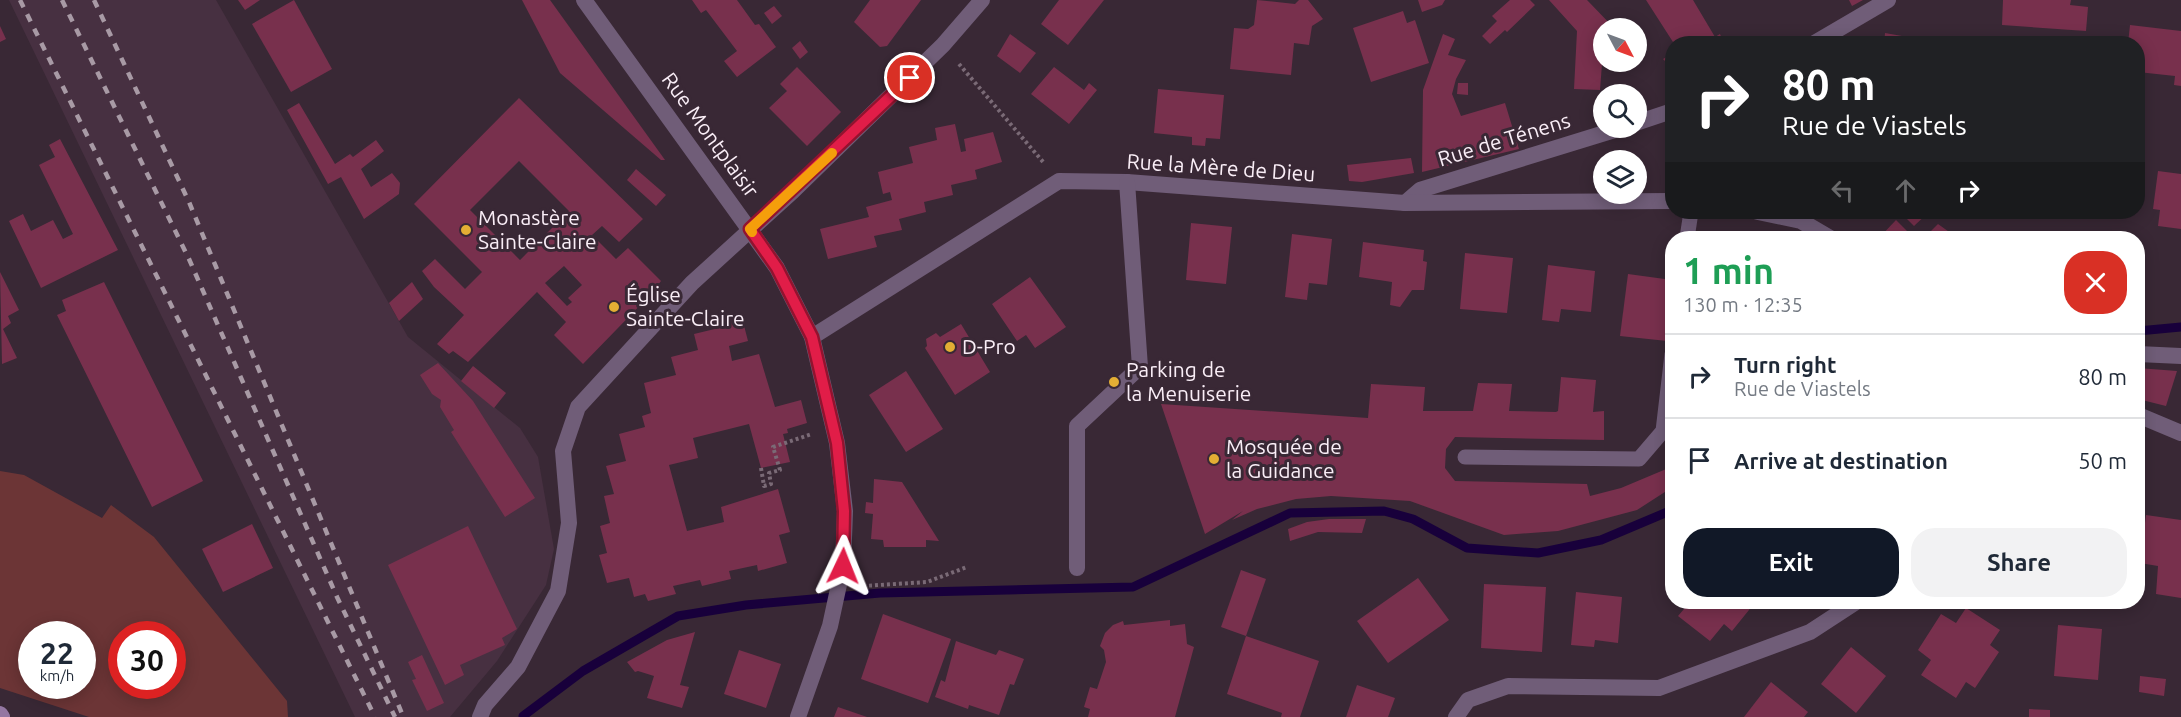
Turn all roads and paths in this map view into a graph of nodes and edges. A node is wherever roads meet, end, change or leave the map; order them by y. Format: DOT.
graph roads {
  1 [pos="584,0"];
  2 [pos="982,0"];
  3 [pos="1888,0"];
  4 [pos="1827,36"];
  5 [pos="943,45"];
  6 [pos="1665,113"];
  7 [pos="1647,119"];
  8 [pos="1593,137"];
  9 [pos="1059,181"];
  10 [pos="1127,182"];
  11 [pos="1665,201"];
  12 [pos="1405,203"];
  13 [pos="1791,219"];
  14 [pos="750,229"];
  15 [pos="1818,231"];
  16 [pos="812,337"];
  17 [pos="2145,354"];
  18 [pos="2181,356"];
  19 [pos="1665,408"];
  20 [pos="2145,418"];
  21 [pos="834,427"];
  22 [pos="2181,433"];
  23 [pos="1465,457"];
  24 [pos="761,468"];
  25 [pos="967,567"];
  26 [pos="1077,568"];
  27 [pos="838,588"];
  28 [pos="1845,609"];
  29 [pos="480,717"];
  30 [pos="798,717"];
  31 [pos="1456,717"];
  1 -- 14 [label="street, Rue Montplaisir"];
  2 -- 5 [label="street"];
  3 -- 4 [label="street"];
  5 -- 9 [label="path"];
  5 -- 14 [label="street"];
  6 -- 7 [label="street"];
  8 -- 12 [label="street, Rue de Ténens"];
  9 -- 10 [label="street, Rue la Mère de Dieu"];
  9 -- 16 [label="street"];
  10 -- 12 [label="street, Rue la Mère de Dieu"];
  10 -- 26 [label="street"];
  11 -- 12 [label="street, Rue la Mère de Dieu"];
  13 -- 15 [label="street"];
  14 -- 16 [label="street, Rue Montplaisir"];
  14 -- 29 [label="street"];
  16 -- 21 [label="street, Rue Montplaisir"];
  17 -- 18 [label="street"];
  19 -- 23 [label="lane"];
  20 -- 22 [label="street"];
  21 -- 24 [label="path"];
  21 -- 27 [label="street, Rue Montplaisir"];
  25 -- 27 [label="path"];
  27 -- 30 [label="street, Rue Montplaisir"];
  28 -- 31 [label="street"];
}
